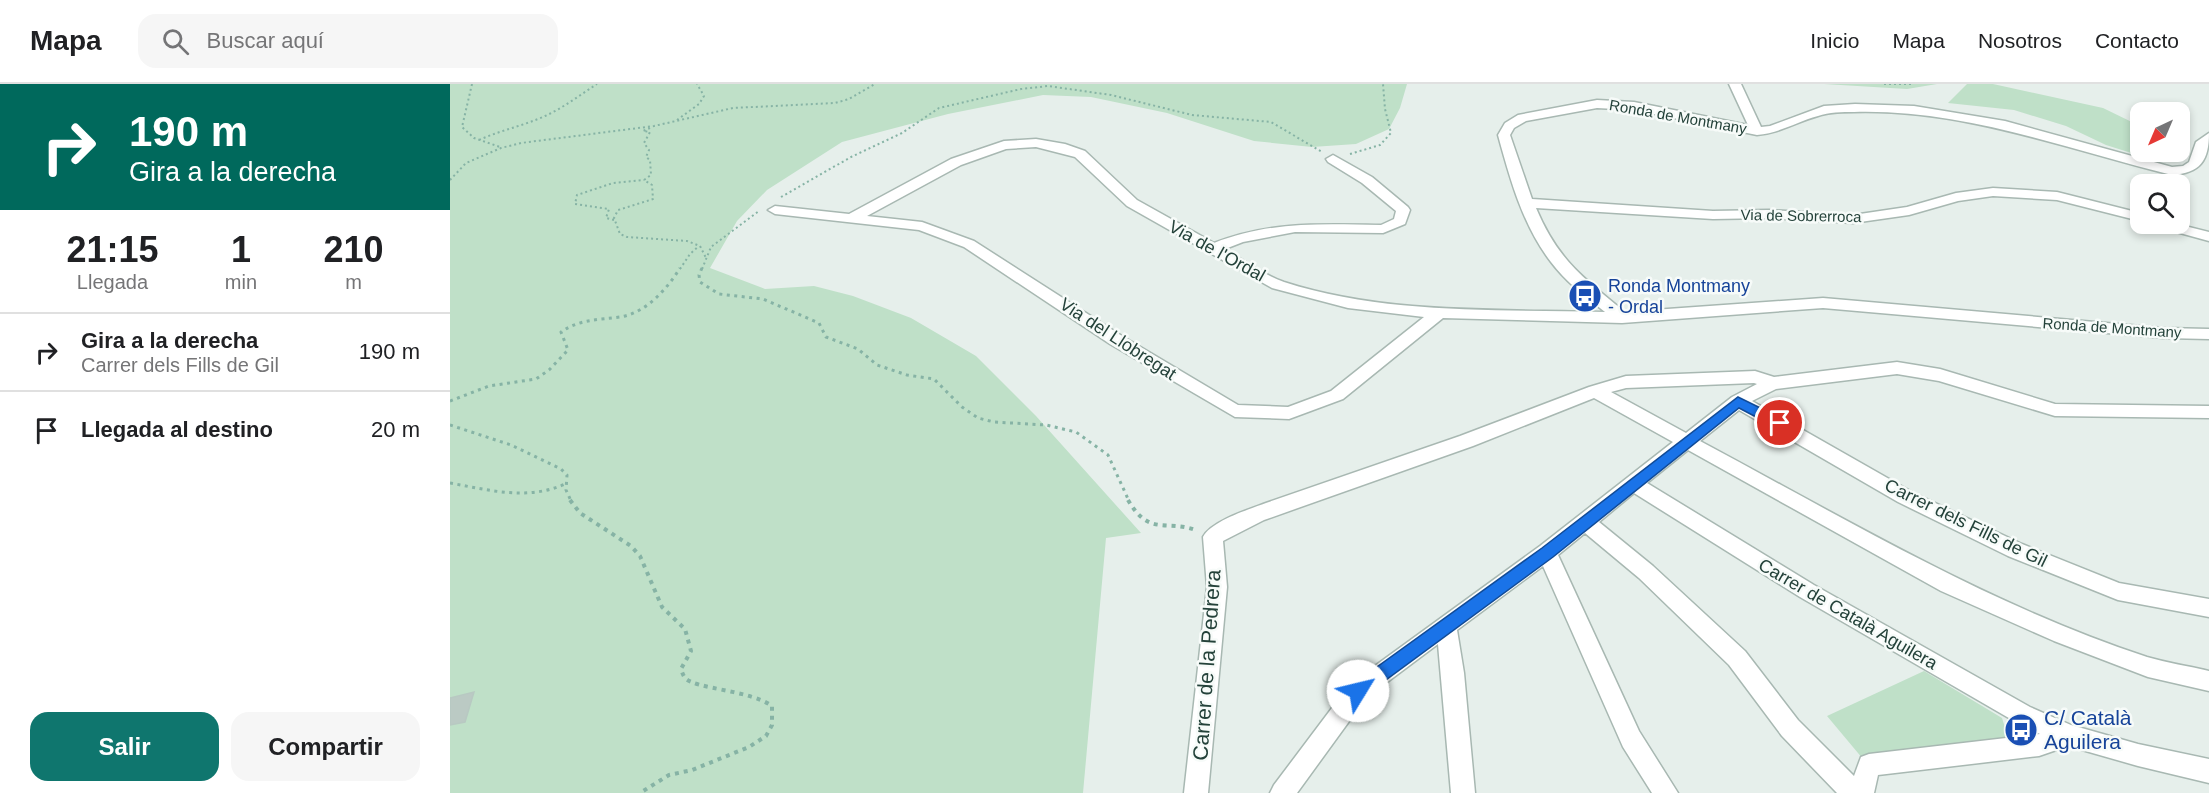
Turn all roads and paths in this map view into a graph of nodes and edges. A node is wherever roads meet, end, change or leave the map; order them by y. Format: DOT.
graph roads {
  1 [pos="472,84"];
  2 [pos="597,84"];
  3 [pos="697,84"];
  4 [pos="875,84"];
  5 [pos="1383,84"];
  6 [pos="1735,84"];
  7 [pos="1884,84"];
  8 [pos="1914,84"];
  9 [pos="676,121"];
  10 [pos="654,126"];
  11 [pos="1757,131"];
  12 [pos="2209,137"];
  13 [pos="479,140"];
  14 [pos="501,148"];
  15 [pos="1333,159"];
  16 [pos="450,180"];
  17 [pos="644,180"];
  18 [pos="1528,203"];
  19 [pos="772,206"];
  20 [pos="758,211"];
  21 [pos="2130,214"];
  22 [pos="852,218"];
  23 [pos="616,220"];
  24 [pos="2190,232"];
  25 [pos="2209,237"];
  26 [pos="699,246"];
  27 [pos="1214,248"];
  28 [pos="706,258"];
  29 [pos="1439,312"];
  30 [pos="1622,318"];
  31 [pos="2209,334"];
  32 [pos="1773,383"];
  33 [pos="1595,391"];
  34 [pos="450,401"];
  35 [pos="1738,401"];
  36 [pos="2209,412"];
  37 [pos="450,425"];
  38 [pos="1688,441"];
  39 [pos="450,483"];
  40 [pos="565,484"];
  41 [pos="1634,484"];
  42 [pos="1586,522"];
  43 [pos="1213,537"];
  44 [pos="1547,552"];
  45 [pos="2209,608"];
  46 [pos="1446,626"];
  47 [pos="2209,681"];
  48 [pos="2068,735"];
  49 [pos="2209,771"];
  50 [pos="640,793"];
  51 [pos="1196,793"];
  52 [pos="1282,793"];
  53 [pos="1463,793"];
  54 [pos="1666,793"];
  55 [pos="1854,793"];
  56 [pos="1862,793"];
  1 -- 13 [label="path"];
  2 -- 13 [label="path"];
  3 -- 9 [label="path"];
  4 -- 9 [label="path"];
  5 -- 15 [label="path"];
  6 -- 11 [label="street"];
  7 -- 8 [label="path"];
  9 -- 10 [label="path"];
  10 -- 14 [label="path"];
  10 -- 17 [label="path"];
  11 -- 12 [label="street, Ronda de Montmany"];
  11 -- 18 [label="street, Ronda de Montmany"];
  13 -- 14 [label="path"];
  14 -- 16 [label="path"];
  15 -- 19 [label="path"];
  15 -- 27 [label="street"];
  17 -- 23 [label="path"];
  17 -- 23 [label="path"];
  18 -- 21 [label="street, Via de Sobrerroca"];
  18 -- 30 [label="street, Ronda de Montmany"];
  19 -- 20 [label="path"];
  19 -- 20 [label="path"];
  19 -- 22 [label="street, Via del Llobregat"];
  20 -- 28 [label="path"];
  22 -- 27 [label="street, Via de l'Ordal"];
  22 -- 29 [label="street, Via del Llobregat"];
  23 -- 26 [label="path"];
  24 -- 25 [label="street"];
  26 -- 28 [label="path"];
  26 -- 34 [label="path"];
  27 -- 29 [label="street, Via de l'Ordal"];
  28 -- 43 [label="path"];
  29 -- 30 [label="street, Via de l'Ordal"];
  30 -- 31 [label="street, Ronda de Montmany"];
  32 -- 33 [label="street"];
  32 -- 35 [label="street"];
  32 -- 36 [label="street"];
  33 -- 38 [label="street"];
  33 -- 43 [label="street"];
  35 -- 38 [label="street"];
  35 -- 45 [label="street, Carrer dels Fills de Gil"];
  37 -- 40 [label="path"];
  38 -- 41 [label="street"];
  38 -- 47 [label="street"];
  39 -- 40 [label="path"];
  40 -- 50 [label="path"];
  41 -- 42 [label="street"];
  41 -- 48 [label="street, Carrer de Català Aguilera"];
  42 -- 44 [label="street"];
  42 -- 55 [label="street"];
  43 -- 51 [label="street, Carrer de la Pedrera"];
  44 -- 46 [label="street"];
  44 -- 54 [label="street"];
  46 -- 52 [label="street"];
  46 -- 53 [label="street"];
  48 -- 49 [label="street, Carrer de Català Aguilera"];
  48 -- 56 [label="street"];
}
